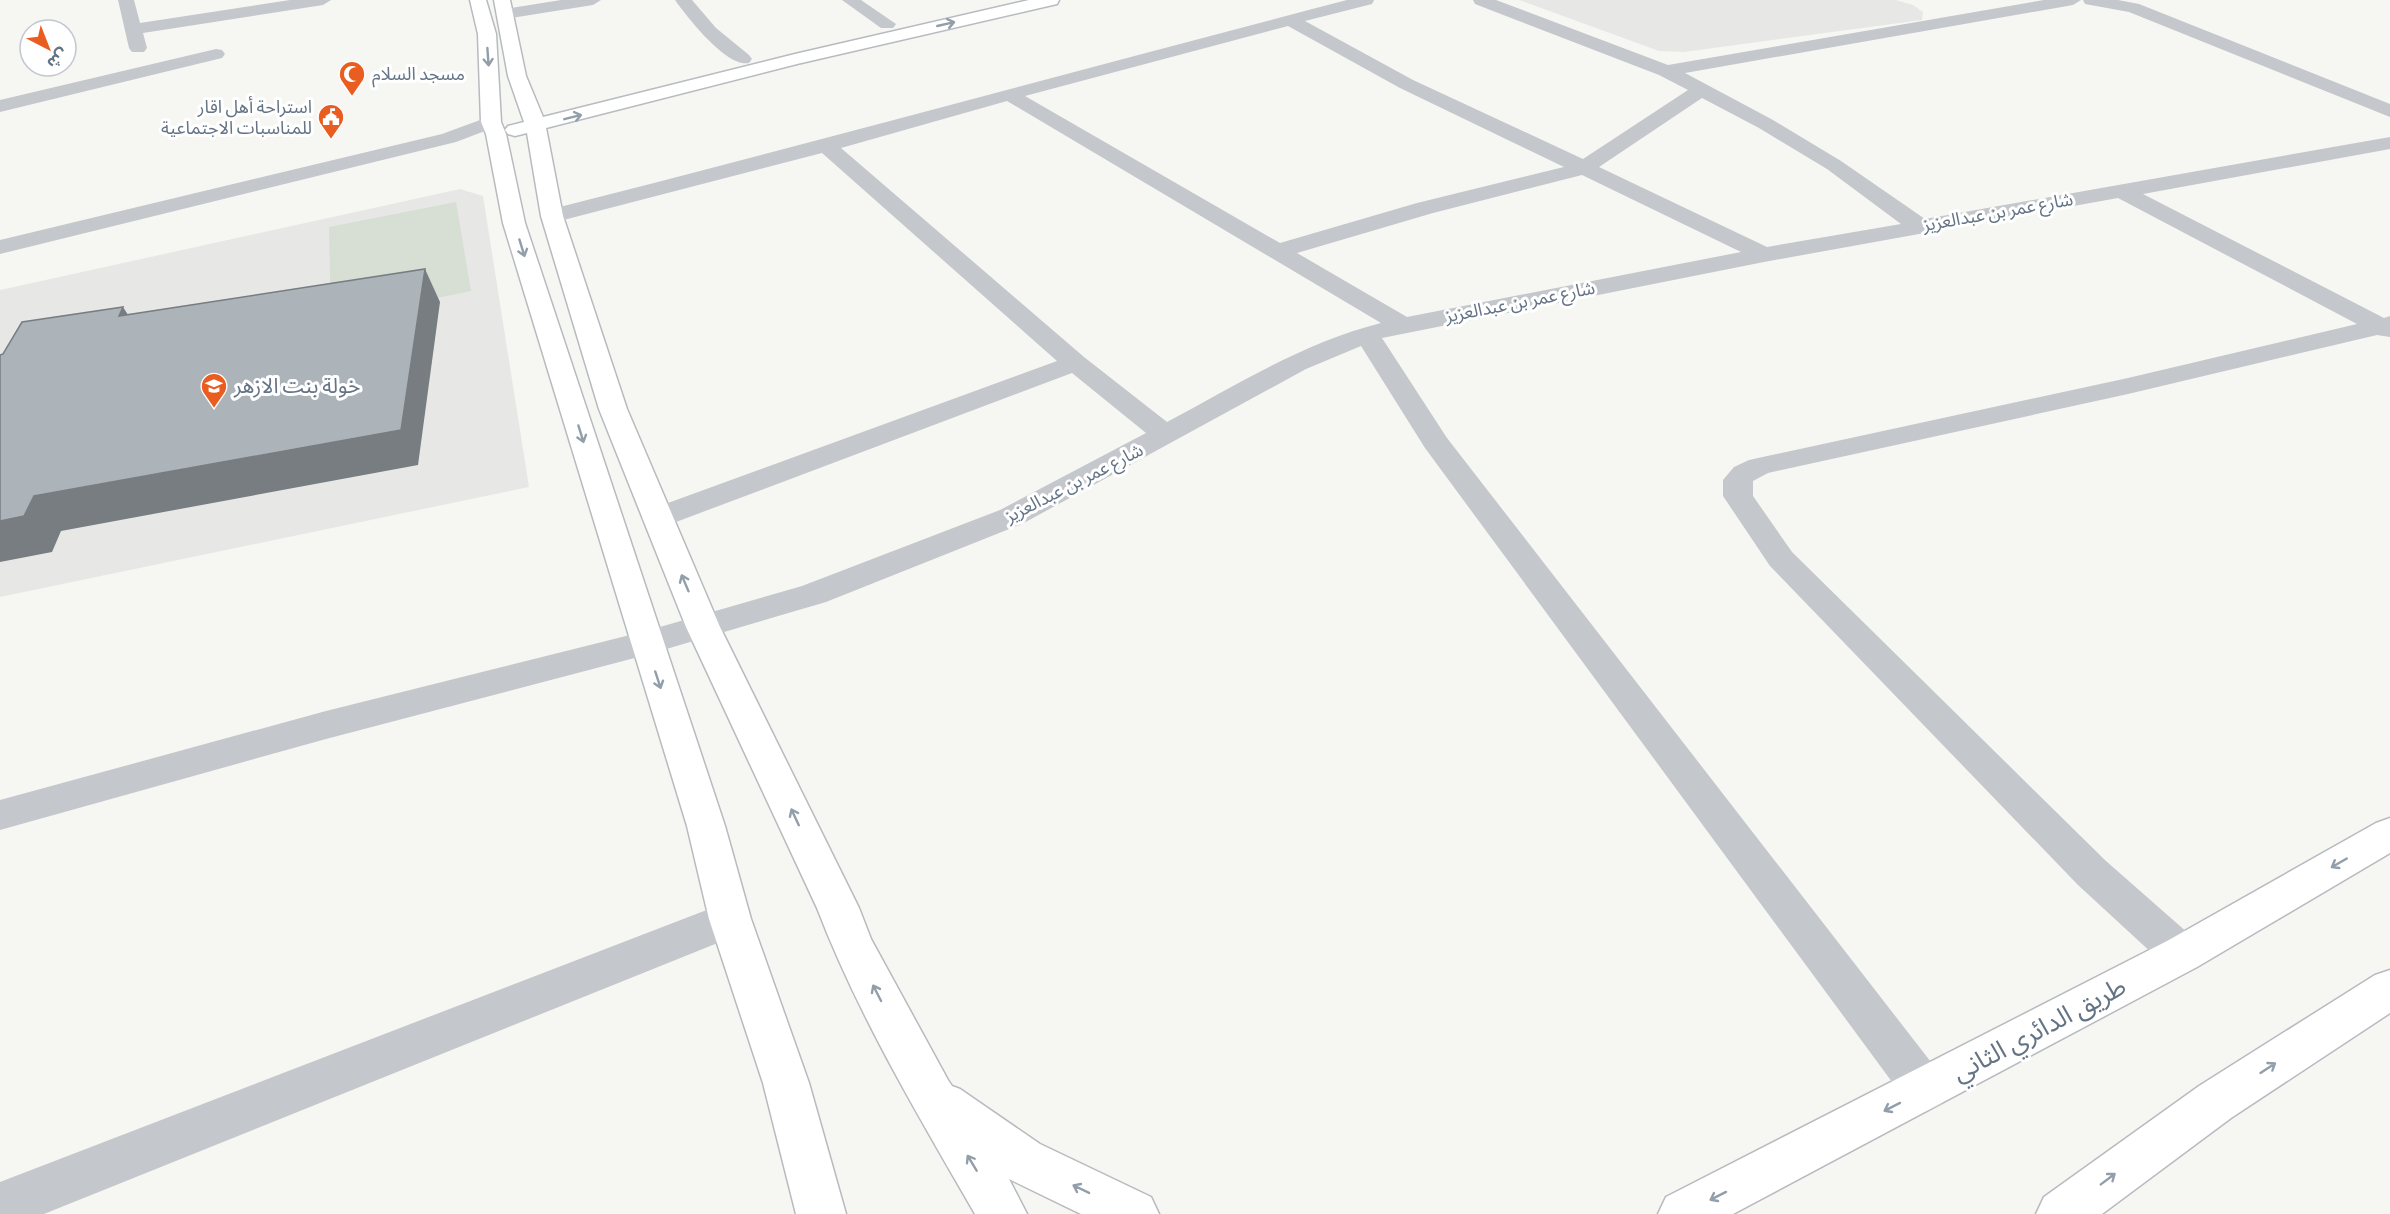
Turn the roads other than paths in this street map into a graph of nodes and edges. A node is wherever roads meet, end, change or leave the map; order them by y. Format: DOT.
graph roads {
  1 [pos="126,0"];
  2 [pos="323,0"];
  3 [pos="593,0"];
  4 [pos="683,0"];
  5 [pos="850,0"];
  6 [pos="987,0"];
  7 [pos="1050,0"];
  8 [pos="1366,0"];
  9 [pos="1481,0"];
  10 [pos="2073,0"];
  11 [pos="2091,0"];
  12 [pos="495,5"];
  13 [pos="1949,7"];
  14 [pos="1981,16"];
  15 [pos="1291,20"];
  16 [pos="887,24"];
  17 [pos="132,29"];
  18 [pos="216,54"];
  19 [pos="743,59"];
  20 [pos="144,70"];
  21 [pos="1666,71"];
  22 [pos="0,84"];
  23 [pos="1701,90"];
  24 [pos="1008,94"];
  25 [pos="7,104"];
  26 [pos="2390,111"];
  27 [pos="533,119"];
  28 [pos="493,128"];
  29 [pos="2390,143"];
  30 [pos="826,146"];
  31 [pos="1584,168"];
  32 [pos="2121,191"];
  33 [pos="552,216"];
  34 [pos="1919,226"];
  35 [pos="0,247"];
  36 [pos="1277,251"];
  37 [pos="1764,255"];
  38 [pos="1403,325"];
  39 [pos="2387,327"];
  40 [pos="1367,334"];
  41 [pos="1075,363"];
  42 [pos="1166,435"];
  43 [pos="657,518"];
  44 [pos="703,627"];
  45 [pos="646,643"];
  46 [pos="0,815"];
  47 [pos="2390,834"];
  48 [pos="730,919"];
  49 [pos="2182,954"];
  50 [pos="2390,989"];
  51 [pos="1925,1090"];
  52 [pos="932,1096"];
  53 [pos="807,1158"];
  54 [pos="0,1207"];
  55 [pos="802,1214"];
  56 [pos="821,1214"];
  57 [pos="1002,1214"];
  58 [pos="1134,1214"];
  59 [pos="1683,1214"];
  60 [pos="2061,1214"];
  1 -- 17 [label="street"];
  2 -- 17 [label="street"];
  3 -- 12 [label="street"];
  4 -- 19 [label="street"];
  5 -- 16 [label="street"];
  6 -- 16 [label="main road"];
  27 -- 7 [label="main road, one-way"];
  8 -- 15 [label="street"];
  9 -- 21 [label="street"];
  10 -- 14 [label="street"];
  11 -- 26 [label="street"];
  12 -- 27 [label="main road"];
  12 -- 28 [label="main road, one-way"];
  13 -- 14 [label="street"];
  14 -- 21 [label="street"];
  15 -- 24 [label="street"];
  15 -- 31 [label="street"];
  16 -- 19 [label="main road"];
  17 -- 20 [label="street"];
  18 -- 20 [label="street"];
  19 -- 27 [label="main road"];
  20 -- 25 [label="street"];
  21 -- 23 [label="street"];
  22 -- 25 [label="street"];
  23 -- 31 [label="street"];
  23 -- 34 [label="street"];
  24 -- 30 [label="street"];
  24 -- 36 [label="street"];
  27 -- 28 [label="main road"];
  27 -- 33 [label="main road"];
  28 -- 35 [label="street"];
  28 -- 45 [label="main road, one-way"];
  29 -- 32 [label="street, شارع عمر بن عبدالعزيز"];
  30 -- 33 [label="street"];
  30 -- 41 [label="street"];
  31 -- 36 [label="street"];
  31 -- 37 [label="street"];
  32 -- 34 [label="street, شارع عمر بن عبدالعزيز"];
  32 -- 39 [label="street"];
  33 -- 43 [label="main road"];
  34 -- 37 [label="street, شارع عمر بن عبدالعزيز"];
  36 -- 38 [label="street"];
  37 -- 38 [label="street, شارع عمر بن عبدالعزيز"];
  38 -- 40 [label="street, شارع عمر بن عبدالعزيز"];
  39 -- 49 [label="street"];
  40 -- 42 [label="street, شارع عمر بن عبدالعزيز"];
  40 -- 51 [label="street"];
  41 -- 42 [label="street"];
  41 -- 43 [label="street"];
  42 -- 44 [label="street, شارع عمر بن عبدالعزيز"];
  44 -- 43 [label="main road, one-way"];
  44 -- 45 [label="street, شارع عمر بن عبدالعزيز"];
  52 -- 44 [label="main road, one-way"];
  45 -- 46 [label="street, شارع عمر بن عبدالعزيز"];
  45 -- 48 [label="main road, one-way"];
  47 -- 49 [label="main road, طريق الدائري الثاني, one-way"];
  48 -- 53 [label="main road"];
  48 -- 54 [label="street"];
  49 -- 51 [label="main road, طريق الدائري الثاني"];
  60 -- 50 [label="main road, one-way"];
  51 -- 59 [label="main road, طريق الدائري الثاني, one-way"];
  57 -- 52 [label="main road, one-way"];
  58 -- 52 [label="main road, one-way"];
  53 -- 55 [label="main road"];
  53 -- 56 [label="main road"];
}
